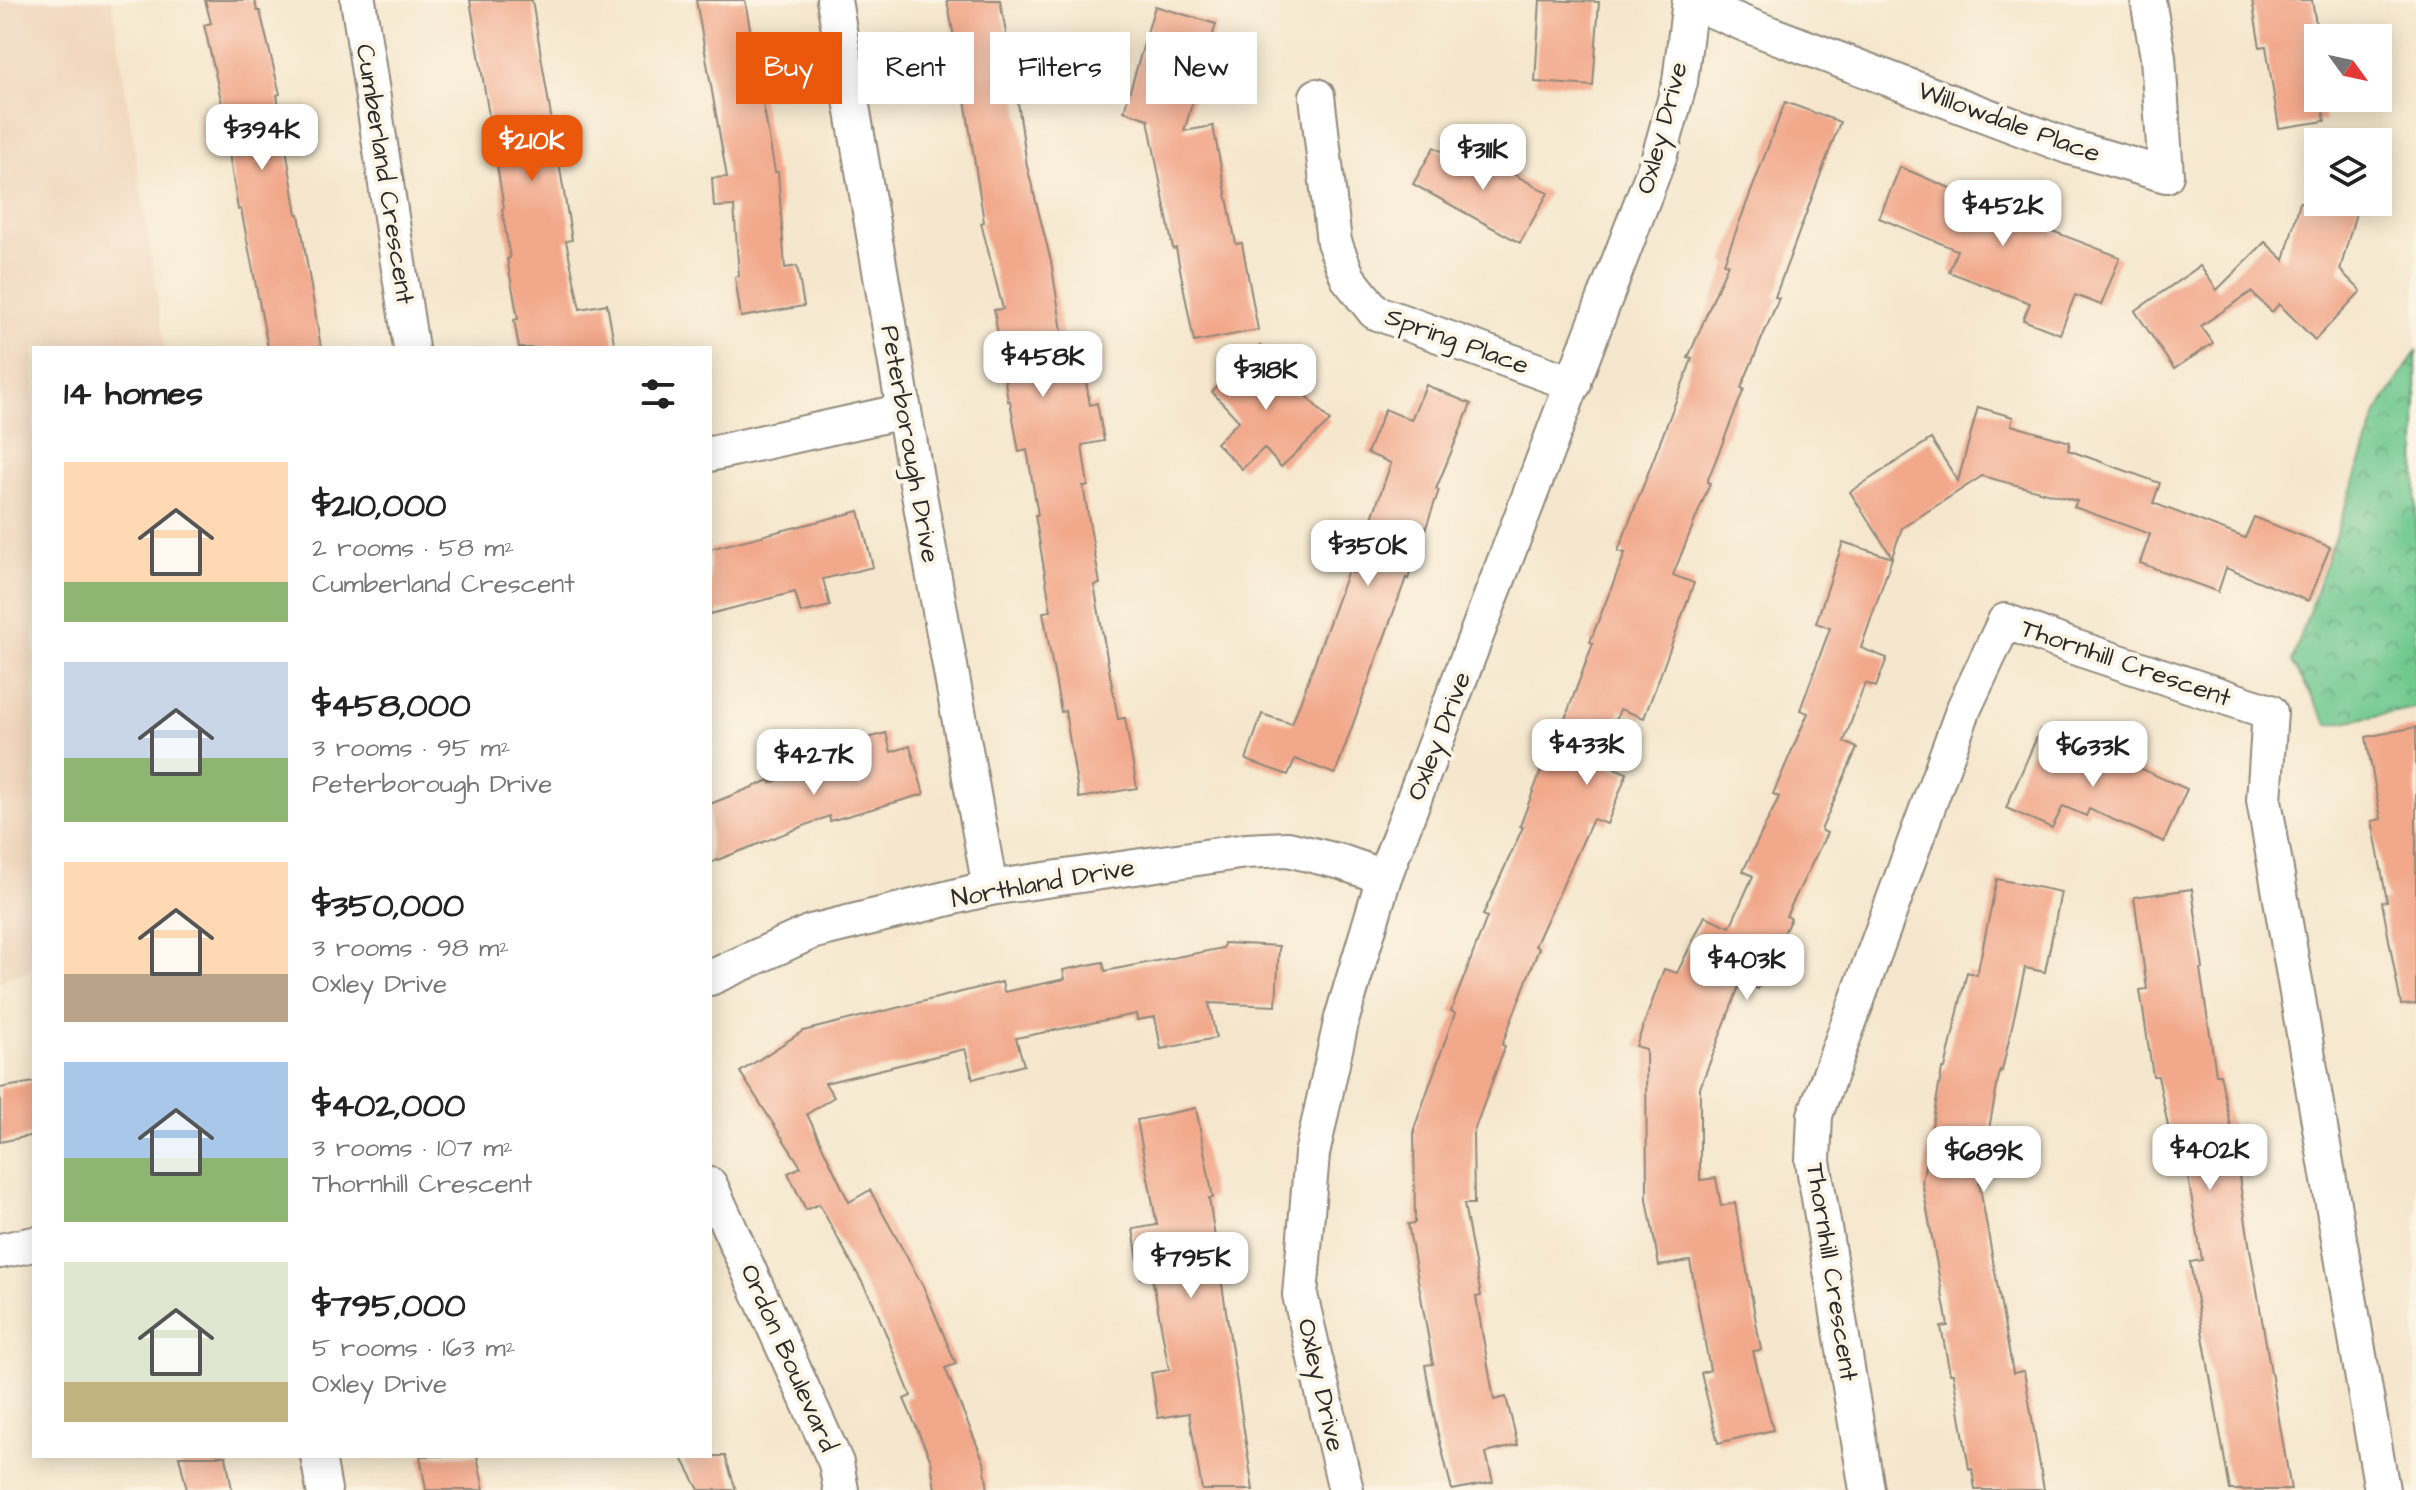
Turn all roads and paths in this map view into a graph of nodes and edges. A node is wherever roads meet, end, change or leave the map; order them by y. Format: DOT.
graph roads {
  1 [pos="358,0"];
  2 [pos="834,0"];
  3 [pos="2148,0"];
  4 [pos="1690,1"];
  5 [pos="1317,96"];
  6 [pos="411,346"];
  7 [pos="1574,384"];
  8 [pos="904,411"];
  9 [pos="712,454"];
  10 [pos="1384,877"];
  11 [pos="990,888"];
  12 [pos="712,977"];
  13 [pos="712,1189"];
  14 [pos="32,1244"];
  15 [pos="0,1251"];
  16 [pos="318,1458"];
  17 [pos="324,1490"];
  18 [pos="841,1490"];
  19 [pos="1346,1490"];
  20 [pos="1867,1490"];
  21 [pos="2382,1490"];
  1 -- 6 [label="street, Cumberland Crescent"];
  2 -- 8 [label="street, Peterborough Drive"];
  3 -- 4 [label="street, Willowdale Place"];
  4 -- 7 [label="street, Oxley Drive"];
  5 -- 7 [label="street, Spring Place"];
  7 -- 10 [label="street, Oxley Drive"];
  8 -- 9 [label="street"];
  8 -- 11 [label="street, Peterborough Drive"];
  10 -- 11 [label="street, Northland Drive"];
  10 -- 19 [label="street, Oxley Drive"];
  11 -- 12 [label="street, Northland Drive"];
  13 -- 18 [label="street, Ordon Boulevard"];
  14 -- 15 [label="street"];
  16 -- 17 [label="street"];
  20 -- 21 [label="street, Thornhill Crescent"];
}
